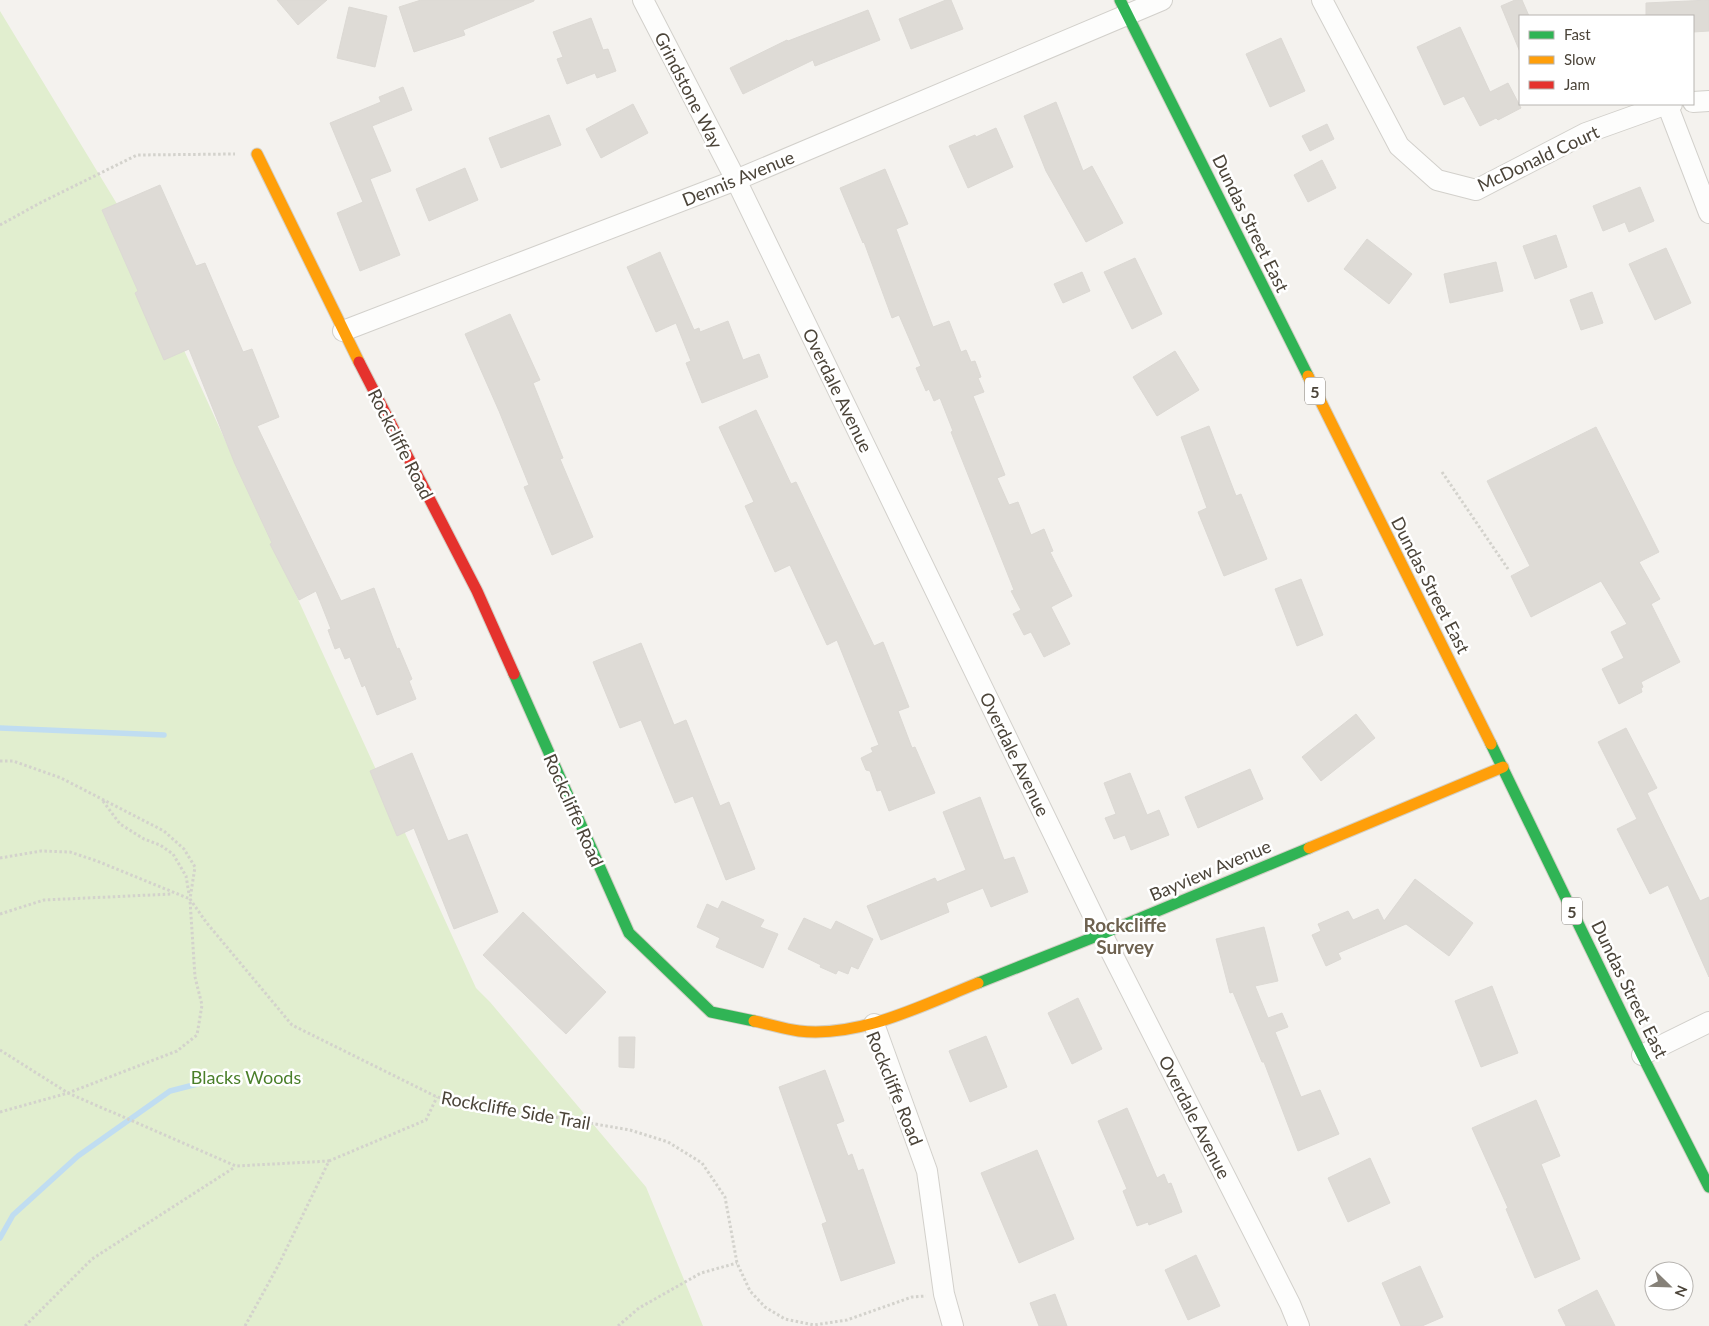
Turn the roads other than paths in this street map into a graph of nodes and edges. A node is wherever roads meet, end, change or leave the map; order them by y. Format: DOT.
graph roads {
  1 [pos="643,0"];
  2 [pos="1162,0"];
  3 [pos="1322,0"];
  4 [pos="1124,7"];
  5 [pos="1709,101"];
  6 [pos="1694,102"];
  7 [pos="1664,105"];
  8 [pos="1667,105"];
  9 [pos="257,154"];
  10 [pos="736,180"];
  11 [pos="1709,213"];
  12 [pos="343,331"];
  13 [pos="1503,768"];
  14 [pos="1102,934"];
  15 [pos="1709,1022"];
  16 [pos="874,1024"];
  17 [pos="1642,1055"];
  18 [pos="1709,1187"];
  19 [pos="953,1326"];
  20 [pos="1299,1326"];
  1 -- 10 [label="street, Grindstone Way"];
  2 -- 4 [label="street"];
  3 -- 7 [label="street, McDonald Court"];
  4 -- 10 [label="street, Dennis Avenue"];
  4 -- 13 [label="street, Dundas Street East / 5"];
  5 -- 6 [label="street"];
  8 -- 11 [label="street"];
  9 -- 12 [label="street, Rockcliffe Road"];
  10 -- 12 [label="street, Dennis Avenue"];
  10 -- 14 [label="street, Overdale Avenue"];
  12 -- 16 [label="street, Rockcliffe Road"];
  13 -- 14 [label="street, Bayview Avenue"];
  13 -- 17 [label="street, Dundas Street East / 5"];
  14 -- 16 [label="street, Bayview Avenue"];
  14 -- 20 [label="street, Overdale Avenue"];
  15 -- 17 [label="street"];
  16 -- 19 [label="street, Rockcliffe Road"];
  17 -- 18 [label="street, Dundas Street East / 5"];
}
